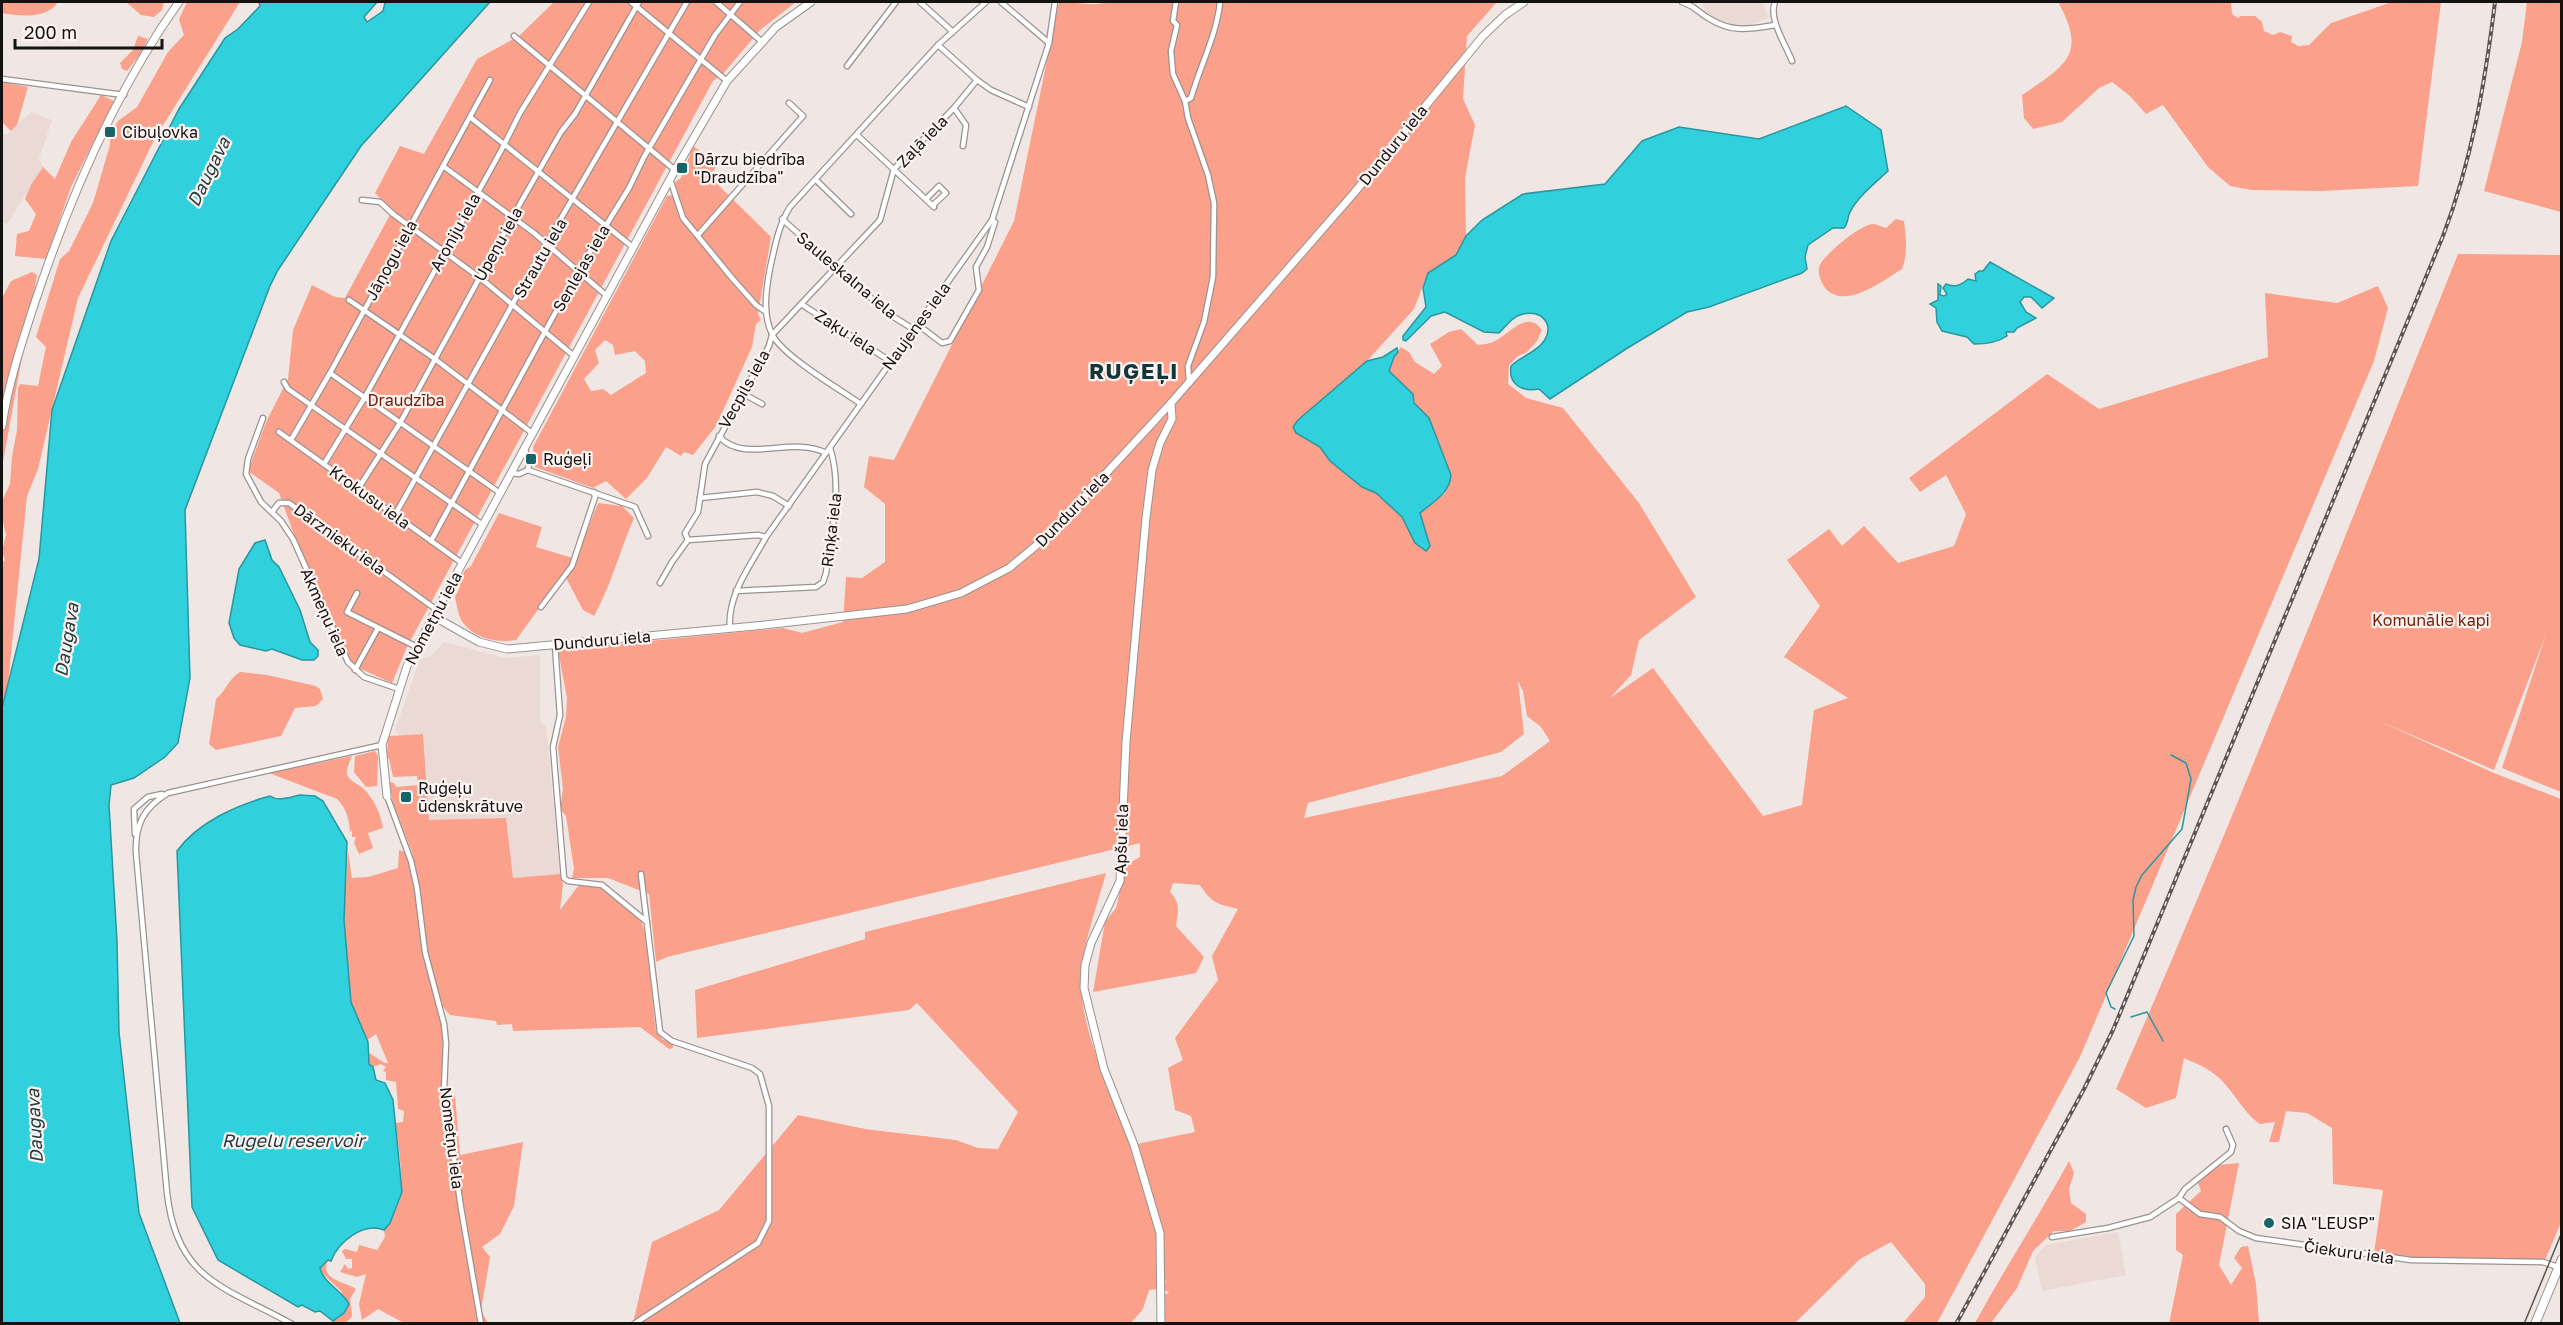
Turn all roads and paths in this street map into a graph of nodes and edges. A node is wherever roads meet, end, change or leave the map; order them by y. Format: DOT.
graph roads {
  1 [pos="179,2"];
  2 [pos="589,2"];
  3 [pos="631,2"];
  4 [pos="687,2"];
  5 [pos="716,2"];
  6 [pos="740,2"];
  7 [pos="811,2"];
  8 [pos="896,2"];
  9 [pos="920,2"];
  10 [pos="986,2"];
  11 [pos="1001,2"];
  12 [pos="1055,2"];
  13 [pos="1176,2"];
  14 [pos="1220,2"];
  15 [pos="1524,2"];
  16 [pos="1682,2"];
  17 [pos="1775,2"];
  18 [pos="638,4"];
  19 [pos="1515,4"];
  20 [pos="730,14"];
  21 [pos="1775,26"];
  22 [pos="953,32"];
  23 [pos="669,33"];
  24 [pos="514,36"];
  25 [pos="761,41"];
  26 [pos="1048,43"];
  27 [pos="938,45"];
  28 [pos="701,60"];
  29 [pos="1792,62"];
  30 [pos="549,66"];
  31 [pos="847,66"];
  32 [pos="2,79"];
  33 [pos="490,80"];
  34 [pos="977,80"];
  35 [pos="727,81"];
  36 [pos="124,95"];
  37 [pos="585,96"];
  38 [pos="1185,101"];
  39 [pos="789,103"];
  40 [pos="1029,107"];
  41 [pos="954,108"];
  42 [pos="470,117"];
  43 [pos="618,123"];
  44 [pos="857,135"];
  45 [pos="504,144"];
  46 [pos="963,146"];
  47 [pos="650,150"];
  48 [pos="443,166"];
  49 [pos="894,169"];
  50 [pos="675,170"];
  51 [pos="540,171"];
  52 [pos="670,179"];
  53 [pos="816,180"];
  54 [pos="478,192"];
  55 [pos="927,198"];
  56 [pos="574,199"];
  57 [pos="362,200"];
  58 [pos="850,214"];
  59 [pos="513,218"];
  60 [pos="782,219"];
  61 [pos="992,220"];
  62 [pos="605,225"];
  63 [pos="410,227"];
  64 [pos="698,235"];
  65 [pos="546,244"];
  66 [pos="633,248"];
  67 [pos="444,252"];
  68 [pos="838,267"];
  69 [pos="578,271"];
  70 [pos="479,278"];
  71 [pos="607,296"];
  72 [pos="348,300"];
  73 [pos="801,303"];
  74 [pos="513,305"];
  75 [pos="364,310"];
  76 [pos="766,312"];
  77 [pos="917,324"];
  78 [pos="913,329"];
  79 [pos="545,332"];
  80 [pos="399,335"];
  81 [pos="772,335"];
  82 [pos="574,356"];
  83 [pos="435,359"];
  84 [pos="890,361"];
  85 [pos="330,373"];
  86 [pos="284,382"];
  87 [pos="1190,382"];
  88 [pos="469,385"];
  89 [pos="742,393"];
  90 [pos="365,397"];
  91 [pos="1171,403"];
  92 [pos="762,404"];
  93 [pos="861,404"];
  94 [pos="312,406"];
  95 [pos="501,410"];
  96 [pos="263,418"];
  97 [pos="400,423"];
  98 [pos="2,426"];
  99 [pos="346,430"];
  100 [pos="279,432"];
  101 [pos="532,433"];
  102 [pos="718,436"];
  103 [pos="291,440"];
  104 [pos="434,447"];
  105 [pos="524,448"];
  106 [pos="830,448"];
  107 [pos="381,453"];
  108 [pos="826,453"];
  109 [pos="324,464"];
  110 [pos="528,470"];
  111 [pos="469,471"];
  112 [pos="511,473"];
  113 [pos="416,478"];
  114 [pos="358,489"];
  115 [pos="594,492"];
  116 [pos="500,493"];
  117 [pos="700,498"];
  118 [pos="452,503"];
  119 [pos="789,506"];
  120 [pos="272,512"];
  121 [pos="395,515"];
  122 [pos="483,525"];
  123 [pos="648,536"];
  124 [pos="766,537"];
  125 [pos="688,540"];
  126 [pos="431,541"];
  127 [pos="462,563"];
  128 [pos="741,582"];
  129 [pos="660,583"];
  130 [pos="757,590"];
  131 [pos="736,591"];
  132 [pos="357,593"];
  133 [pos="541,607"];
  134 [pos="435,613"];
  135 [pos="378,628"];
  136 [pos="730,628"];
  137 [pos="555,645"];
  138 [pos="417,647"];
  139 [pos="355,670"];
  140 [pos="399,688"];
  141 [pos="382,745"];
  142 [pos="168,793"];
  143 [pos="387,796"];
  144 [pos="136,842"];
  145 [pos="641,874"];
  146 [pos="647,922"];
  147 [pos="2226,1129"];
  148 [pos="2179,1198"];
  149 [pos="2052,1237"];
  150 [pos="2562,1259"];
  151 [pos="2558,1267"];
  152 [pos="292,1323"];
  153 [pos="481,1323"];
  154 [pos="634,1323"];
  155 [pos="1161,1323"];
  156 [pos="2535,1323"];
  1 -- 36 [label="street"];
  2 -- 30 [label="street, Aroniju iela"];
  3 -- 18 [label="street"];
  4 -- 23 [label="street, Strautu iela"];
  5 -- 20 [label="street"];
  6 -- 20 [label="street, Senlejas iela"];
  7 -- 25 [label="street, Nometņu iela"];
  8 -- 31 [label="street"];
  9 -- 22 [label="street"];
  10 -- 22 [label="street, Vecpils iela"];
  11 -- 26 [label="street"];
  12 -- 26 [label="street, Naujenes iela"];
  13 -- 38 [label="street"];
  14 -- 38 [label="street"];
  15 -- 19 [label="street, Dunduru iela"];
  16 -- 21 [label="street"];
  17 -- 21 [label="street"];
  18 -- 23 [label="street"];
  18 -- 37 [label="street, Upeņu iela"];
  19 -- 87 [label="street, Dunduru iela"];
  20 -- 25 [label="street"];
  20 -- 28 [label="street, Senlejas iela"];
  21 -- 29 [label="street"];
  22 -- 27 [label="street, Vecpils iela"];
  23 -- 28 [label="street"];
  23 -- 43 [label="street, Strautu iela"];
  24 -- 30 [label="street"];
  25 -- 35 [label="street, Nometņu iela"];
  26 -- 40 [label="street, Naujenes iela"];
  27 -- 34 [label="street"];
  27 -- 44 [label="street, Vecpils iela"];
  28 -- 35 [label="street"];
  28 -- 47 [label="street, Senlejas iela"];
  30 -- 37 [label="street"];
  30 -- 45 [label="street, Aroniju iela"];
  32 -- 36 [label="street"];
  33 -- 42 [label="street, Jāņogu iela"];
  34 -- 40 [label="street"];
  34 -- 41 [label="street, Zaļā iela"];
  35 -- 50 [label="street, Nometņu iela"];
  36 -- 98 [label="street"];
  37 -- 43 [label="street"];
  37 -- 51 [label="street, Upeņu iela"];
  38 -- 87 [label="street"];
  39 -- 64 [label="street"];
  40 -- 61 [label="street, Naujenes iela"];
  41 -- 46 [label="street"];
  41 -- 49 [label="street, Zaļā iela"];
  42 -- 45 [label="street"];
  42 -- 48 [label="street, Jāņogu iela"];
  43 -- 47 [label="street"];
  43 -- 56 [label="street, Strautu iela"];
  44 -- 49 [label="street"];
  44 -- 53 [label="street, Vecpils iela"];
  45 -- 51 [label="street"];
  45 -- 54 [label="street, Aroniju iela"];
  47 -- 50 [label="street"];
  47 -- 62 [label="street, Senlejas iela"];
  48 -- 54 [label="street"];
  48 -- 63 [label="street, Jāņogu iela"];
  49 -- 55 [label="street"];
  49 -- 68 [label="street, Zaļā iela"];
  50 -- 52 [label="street, Nometņu iela"];
  51 -- 56 [label="street"];
  51 -- 59 [label="street, Upeņu iela"];
  52 -- 64 [label="street"];
  52 -- 66 [label="street, Nometņu iela"];
  53 -- 58 [label="street"];
  53 -- 60 [label="street, Vecpils iela"];
  54 -- 59 [label="street"];
  54 -- 67 [label="street, Aroniju iela"];
  55 -- 55 [label="street"];
  56 -- 62 [label="street"];
  56 -- 65 [label="street, Strautu iela"];
  57 -- 63 [label="street"];
  59 -- 65 [label="street"];
  59 -- 70 [label="street, Upeņu iela"];
  60 -- 68 [label="street, Sauleskalna iela"];
  60 -- 76 [label="street, Vecpils iela"];
  61 -- 77 [label="street, Naujenes iela"];
  61 -- 77 [label="street"];
  62 -- 66 [label="street"];
  62 -- 69 [label="street, Senlejas iela"];
  63 -- 67 [label="street"];
  63 -- 75 [label="street, Jāņogu iela"];
  64 -- 76 [label="street"];
  65 -- 69 [label="street"];
  65 -- 74 [label="street, Strautu iela"];
  66 -- 71 [label="street, Nometņu iela"];
  67 -- 70 [label="street"];
  67 -- 80 [label="street, Aroniju iela"];
  68 -- 73 [label="street, Zaļā iela"];
  68 -- 78 [label="street, Sauleskalna iela"];
  69 -- 71 [label="street"];
  69 -- 79 [label="street, Senlejas iela"];
  70 -- 74 [label="street"];
  70 -- 83 [label="street, Upeņu iela"];
  71 -- 82 [label="street, Nometņu iela"];
  72 -- 75 [label="street"];
  73 -- 81 [label="street, Zaļā iela"];
  73 -- 84 [label="street, Zaķu iela"];
  74 -- 79 [label="street"];
  74 -- 88 [label="street, Strautu iela"];
  75 -- 80 [label="street"];
  75 -- 85 [label="street, Jāņogu iela"];
  76 -- 81 [label="street, Vecpils iela"];
  77 -- 78 [label="street, Naujenes iela"];
  78 -- 84 [label="street, Naujenes iela"];
  79 -- 82 [label="street"];
  79 -- 95 [label="street, Senlejas iela"];
  80 -- 83 [label="street"];
  80 -- 90 [label="street, Aroniju iela"];
  81 -- 89 [label="street, Vecpils iela"];
  81 -- 93 [label="street"];
  82 -- 101 [label="street, Nometņu iela"];
  83 -- 88 [label="street"];
  83 -- 97 [label="street, Upeņu iela"];
  84 -- 93 [label="street, Naujenes iela"];
  85 -- 90 [label="street"];
  85 -- 94 [label="street, Jāņogu iela"];
  86 -- 94 [label="street"];
  87 -- 91 [label="street, Dunduru iela"];
  88 -- 95 [label="street"];
  88 -- 104 [label="street, Strautu iela"];
  89 -- 92 [label="street"];
  89 -- 102 [label="street, Vecpils iela"];
  90 -- 97 [label="street"];
  90 -- 99 [label="street, Aroniju iela"];
  91 -- 136 [label="street, Dunduru iela"];
  91 -- 155 [label="street, Apšu iela"];
  93 -- 106 [label="street, Naujenes iela"];
  94 -- 99 [label="street"];
  94 -- 103 [label="street, Jāņogu iela"];
  95 -- 101 [label="street"];
  95 -- 111 [label="street, Senlejas iela"];
  96 -- 120 [label="street, Dārznieku iela"];
  97 -- 104 [label="street"];
  97 -- 107 [label="street, Upeņu iela"];
  99 -- 107 [label="street"];
  99 -- 109 [label="street, Aroniju iela"];
  100 -- 103 [label="street, Krokusu iela"];
  101 -- 105 [label="street, Nometņu iela"];
  102 -- 108 [label="street"];
  102 -- 117 [label="street, Vecpils iela"];
  103 -- 109 [label="street, Krokusu iela"];
  104 -- 111 [label="street"];
  104 -- 113 [label="street, Strautu iela"];
  105 -- 110 [label="street"];
  105 -- 112 [label="street, Nometņu iela"];
  106 -- 108 [label="street, Naujenes iela"];
  106 -- 130 [label="street, Riņķa iela"];
  107 -- 113 [label="street"];
  107 -- 114 [label="street, Upeņu iela"];
  108 -- 119 [label="street, Naujenes iela"];
  109 -- 114 [label="street, Krokusu iela"];
  110 -- 112 [label="street"];
  110 -- 115 [label="street"];
  111 -- 116 [label="street"];
  111 -- 118 [label="street, Senlejas iela"];
  112 -- 116 [label="street, Nometņu iela"];
  113 -- 118 [label="street"];
  113 -- 121 [label="street, Strautu iela"];
  114 -- 121 [label="street, Krokusu iela"];
  115 -- 123 [label="street"];
  115 -- 133 [label="street"];
  116 -- 122 [label="street, Nometņu iela"];
  117 -- 119 [label="street"];
  117 -- 125 [label="street, Vecpils iela"];
  118 -- 122 [label="street"];
  118 -- 126 [label="street, Senlejas iela"];
  119 -- 124 [label="street, Naujenes iela"];
  120 -- 134 [label="street, Dārznieku iela"];
  120 -- 139 [label="street, Akmeņu iela"];
  121 -- 126 [label="street, Krokusu iela"];
  122 -- 127 [label="street, Nometņu iela"];
  124 -- 125 [label="street"];
  124 -- 128 [label="street, Naujenes iela"];
  125 -- 129 [label="street, Vecpils iela"];
  126 -- 127 [label="street, Krokusu iela"];
  127 -- 134 [label="street, Nometņu iela"];
  128 -- 130 [label="street, Riņķa iela"];
  128 -- 131 [label="street, Naujenes iela"];
  130 -- 131 [label="street, Riņķa iela"];
  131 -- 136 [label="street, Naujenes iela"];
  132 -- 135 [label="street, Akmeņu iela"];
  134 -- 137 [label="street, Dunduru iela"];
  134 -- 138 [label="street, Nometņu iela"];
  135 -- 138 [label="street"];
  135 -- 139 [label="street"];
  136 -- 137 [label="street, Dunduru iela"];
  137 -- 146 [label="street"];
  138 -- 140 [label="street, Nometņu iela"];
  139 -- 140 [label="street, Akmeņu iela"];
  140 -- 141 [label="street, Nometņu iela"];
  141 -- 142 [label="street"];
  141 -- 143 [label="street, Nometņu iela"];
  142 -- 144 [label="street"];
  142 -- 144 [label="street"];
  143 -- 153 [label="street, Nometņu iela"];
  144 -- 152 [label="street"];
  145 -- 146 [label="street"];
  146 -- 154 [label="street"];
  147 -- 148 [label="street"];
  148 -- 149 [label="street"];
  148 -- 151 [label="street, Čiekuru iela"];
  150 -- 151 [label="main road"];
  151 -- 156 [label="main road"];
}
